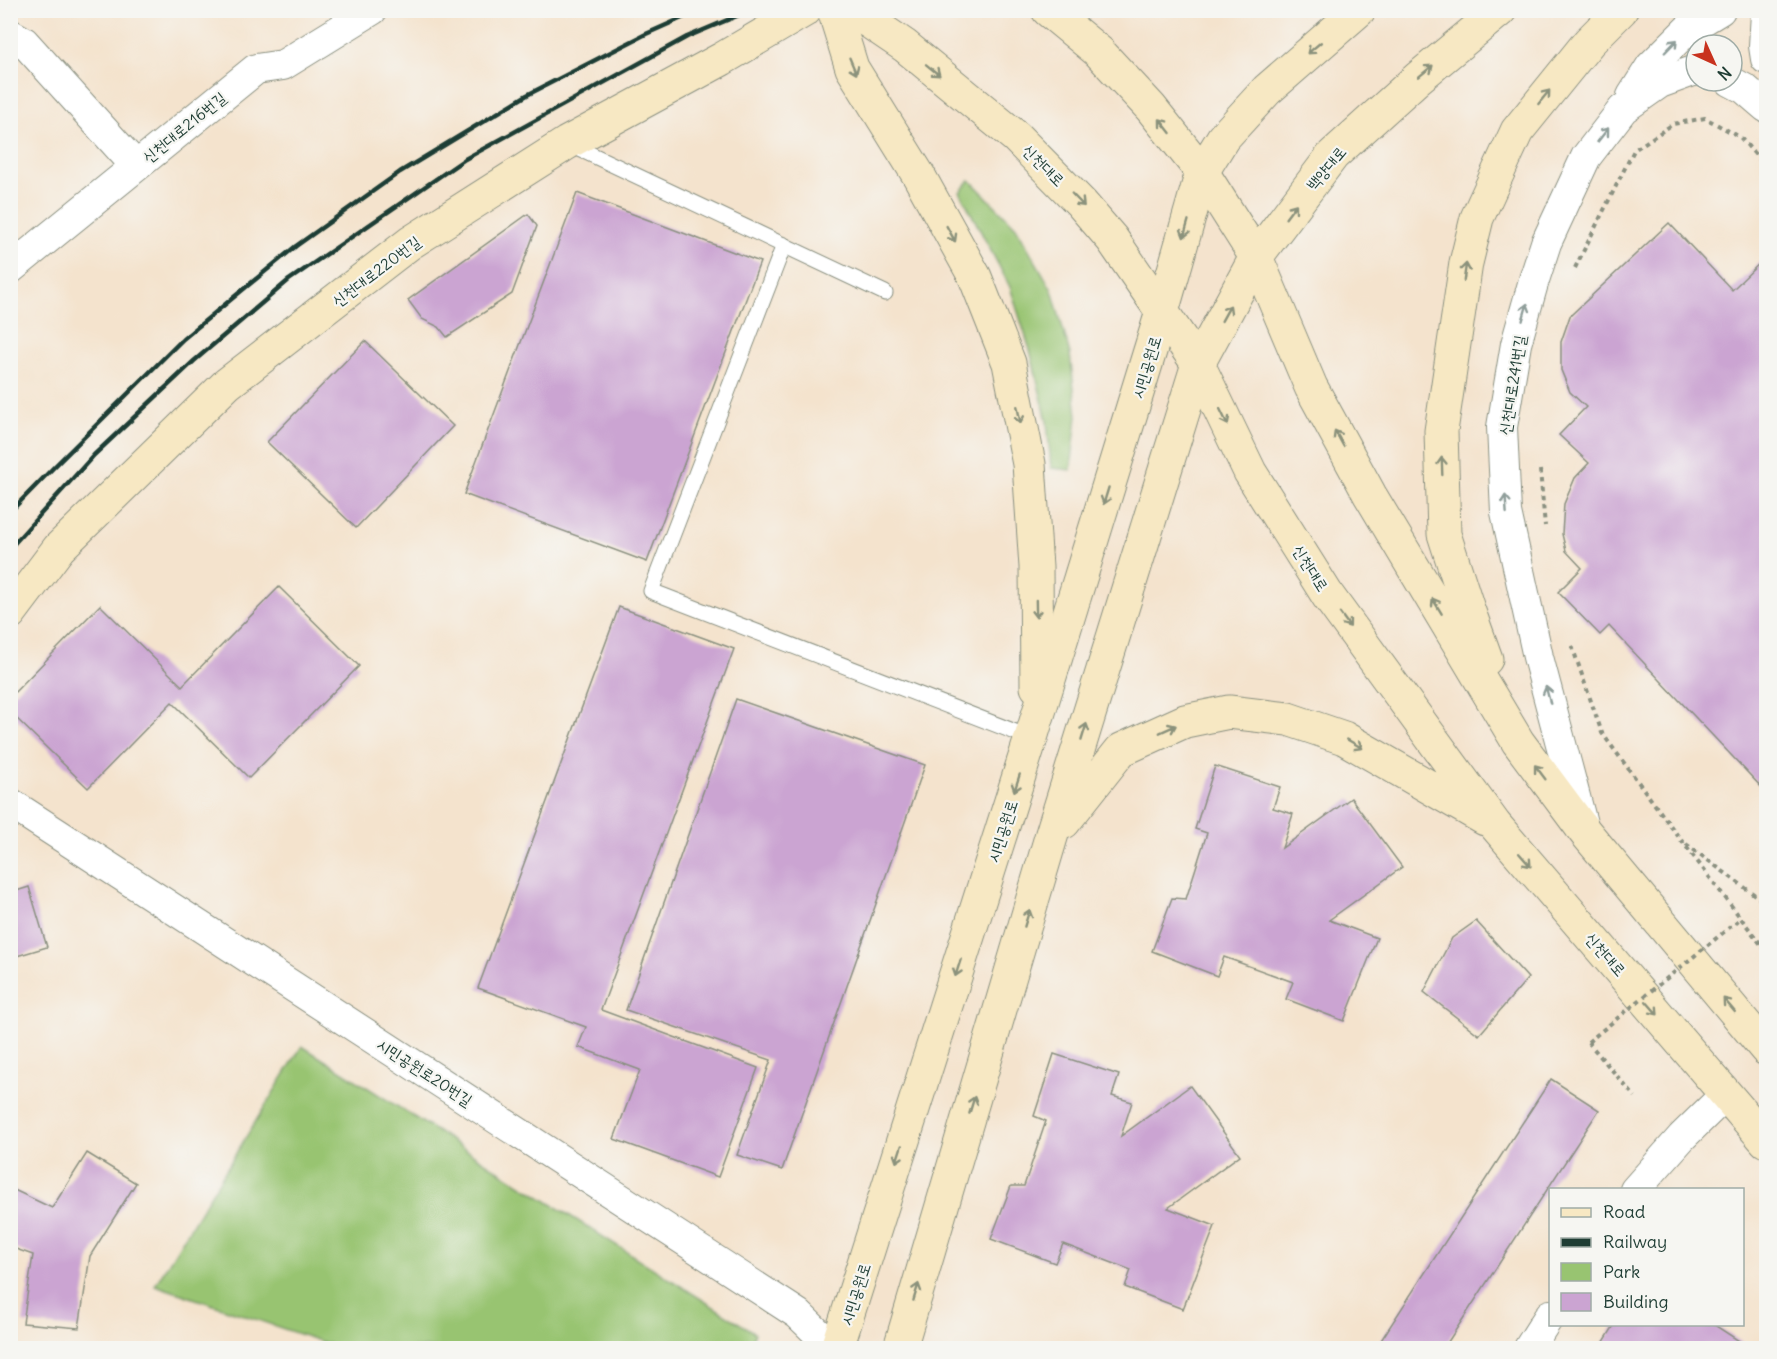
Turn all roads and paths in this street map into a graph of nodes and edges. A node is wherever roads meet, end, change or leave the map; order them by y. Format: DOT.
graph roads {
  1 [pos="372,10"];
  2 [pos="805,10"];
  3 [pos="834,10"];
  4 [pos="852,10"];
  5 [pos="1048,10"];
  6 [pos="1359,10"];
  7 [pos="1500,10"];
  8 [pos="1621,10"];
  9 [pos="1720,10"];
  10 [pos="1767,13"];
  11 [pos="17,38"];
  12 [pos="1767,59"];
  13 [pos="1684,74"];
  14 [pos="1744,88"];
  15 [pos="1767,107"];
  16 [pos="1623,109"];
  17 [pos="567,143"];
  18 [pos="136,166"];
  19 [pos="1767,166"];
  20 [pos="1202,172"];
  21 [pos="784,245"];
  22 [pos="1256,257"];
  23 [pos="10,269"];
  24 [pos="1573,271"];
  25 [pos="885,293"];
  26 [pos="1162,312"];
  27 [pos="1198,364"];
  28 [pos="1539,460"];
  29 [pos="1545,528"];
  30 [pos="10,613"];
  31 [pos="1570,642"];
  32 [pos="1034,727"];
  33 [pos="1518,742"];
  34 [pos="10,803"];
  35 [pos="1495,825"];
  36 [pos="1585,832"];
  37 [pos="1051,837"];
  38 [pos="1680,840"];
  39 [pos="1767,907"];
  40 [pos="1740,919"];
  41 [pos="1767,951"];
  42 [pos="1767,1049"];
  43 [pos="1726,1094"];
  44 [pos="1635,1097"];
  45 [pos="1767,1142"];
  46 [pos="1637,1188"];
  47 [pos="1549,1319"];
  48 [pos="835,1348"];
  49 [pos="900,1348"];
  50 [pos="1529,1348"];
  1 -- 18 [label="street, 신천대로216번길"];
  2 -- 17 [label="main road, 신천대로220번길"];
  3 -- 32 [label="main road, one-way"];
  4 -- 26 [label="main road, 신천대로, one-way"];
  20 -- 5 [label="main road, one-way"];
  6 -- 20 [label="main road, one-way"];
  22 -- 7 [label="main road, 백양대로, one-way"];
  33 -- 8 [label="main road, one-way"];
  16 -- 9 [label="street, one-way"];
  10 -- 12 [label="street"];
  11 -- 18 [label="street"];
  13 -- 16 [label="street, 신천대로241번길"];
  14 -- 15 [label="street"];
  36 -- 16 [label="street, 신천대로241번길, one-way"];
  17 -- 21 [label="lane"];
  17 -- 30 [label="main road, 신천대로220번길"];
  18 -- 23 [label="street, 신천대로216번길"];
  19 -- 24 [label="path"];
  20 -- 22 [label="main road"];
  20 -- 26 [label="main road, one-way"];
  21 -- 25 [label="lane"];
  21 -- 32 [label="lane"];
  27 -- 22 [label="main road, 백양대로, one-way"];
  33 -- 22 [label="main road, one-way"];
  26 -- 27 [label="main road, 신천대로"];
  26 -- 32 [label="main road, 시민공원로, one-way"];
  27 -- 35 [label="main road, 신천대로, one-way"];
  37 -- 27 [label="main road, one-way"];
  28 -- 29 [label="path"];
  31 -- 38 [label="path"];
  32 -- 48 [label="main road, 시민공원로, one-way"];
  36 -- 33 [label="main road, one-way"];
  34 -- 48 [label="street, 시민공원로20번길"];
  37 -- 35 [label="main road, one-way"];
  35 -- 43 [label="main road, 신천대로, one-way"];
  42 -- 36 [label="main road, one-way"];
  49 -- 37 [label="main road, one-way"];
  38 -- 39 [label="path"];
  38 -- 40 [label="path"];
  40 -- 41 [label="path"];
  40 -- 44 [label="path, bridge"];
  43 -- 45 [label="main road, 신천대로"];
  43 -- 46 [label="street"];
  47 -- 50 [label="street"];
}
